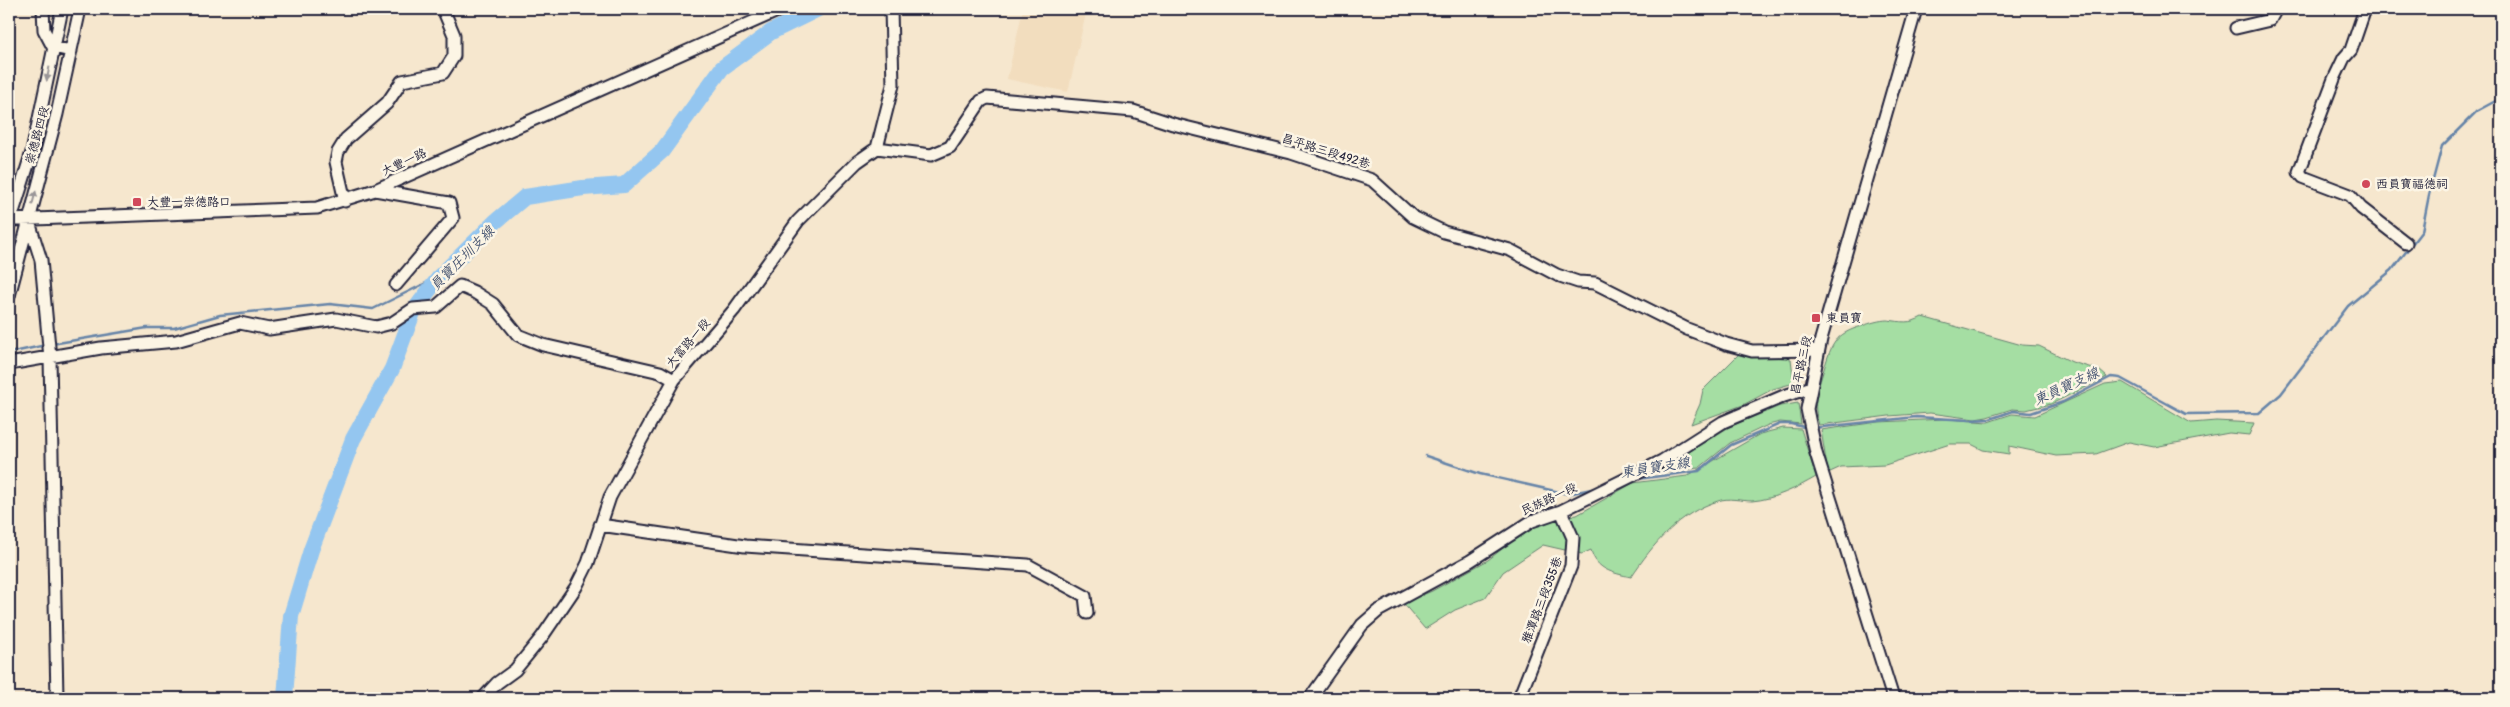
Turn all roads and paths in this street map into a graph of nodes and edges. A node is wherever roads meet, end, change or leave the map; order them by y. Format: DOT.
graph roads {
  1 [pos="43,9"];
  2 [pos="62,9"];
  3 [pos="80,9"];
  4 [pos="444,9"];
  5 [pos="782,9"];
  6 [pos="891,9"];
  7 [pos="1916,9"];
  8 [pos="2276,9"];
  9 [pos="2365,9"];
  10 [pos="2236,28"];
  11 [pos="53,47"];
  12 [pos="71,51"];
  13 [pos="876,148"];
  14 [pos="374,190"];
  15 [pos="345,201"];
  16 [pos="28,219"];
  17 [pos="10,222"];
  18 [pos="2406,243"];
  19 [pos="396,284"];
  20 [pos="9,296"];
  21 [pos="1818,350"];
  22 [pos="50,358"];
  23 [pos="9,364"];
  24 [pos="674,380"];
  25 [pos="1809,388"];
  26 [pos="1561,511"];
  27 [pos="600,525"];
  28 [pos="1087,613"];
  29 [pos="57,698"];
  30 [pos="483,698"];
  31 [pos="1310,698"];
  32 [pos="1519,698"];
  33 [pos="1893,698"];
  1 -- 11 [label="street"];
  2 -- 11 [label="street, 崇德路四段"];
  3 -- 12 [label="street, 崇德路四段"];
  4 -- 15 [label="street"];
  5 -- 14 [label="street, 大豐一路"];
  6 -- 13 [label="street"];
  7 -- 21 [label="street, 昌平路三段"];
  8 -- 10 [label="street"];
  9 -- 18 [label="street"];
  11 -- 12 [label="street"];
  11 -- 17 [label="street, 崇德路四段, one-way"];
  16 -- 12 [label="street, 崇德路四段, one-way"];
  13 -- 21 [label="street, 昌平路三段492巷"];
  13 -- 24 [label="street, 大富路一段"];
  14 -- 15 [label="street, 大豐一路"];
  14 -- 19 [label="street"];
  15 -- 16 [label="street, 大豐一路"];
  16 -- 17 [label="street, 大豐一路"];
  16 -- 20 [label="street, 崇德路四段"];
  16 -- 22 [label="street"];
  21 -- 25 [label="street, 昌平路三段"];
  22 -- 23 [label="street"];
  22 -- 24 [label="street"];
  22 -- 29 [label="street"];
  24 -- 27 [label="street, 大富路一段"];
  25 -- 26 [label="street, 民族路一段"];
  25 -- 33 [label="street, 昌平路三段"];
  26 -- 31 [label="street, 民族路一段"];
  26 -- 32 [label="street, 雅潭路三段355巷"];
  27 -- 28 [label="street"];
  27 -- 30 [label="street, 大富路一段"];
}
